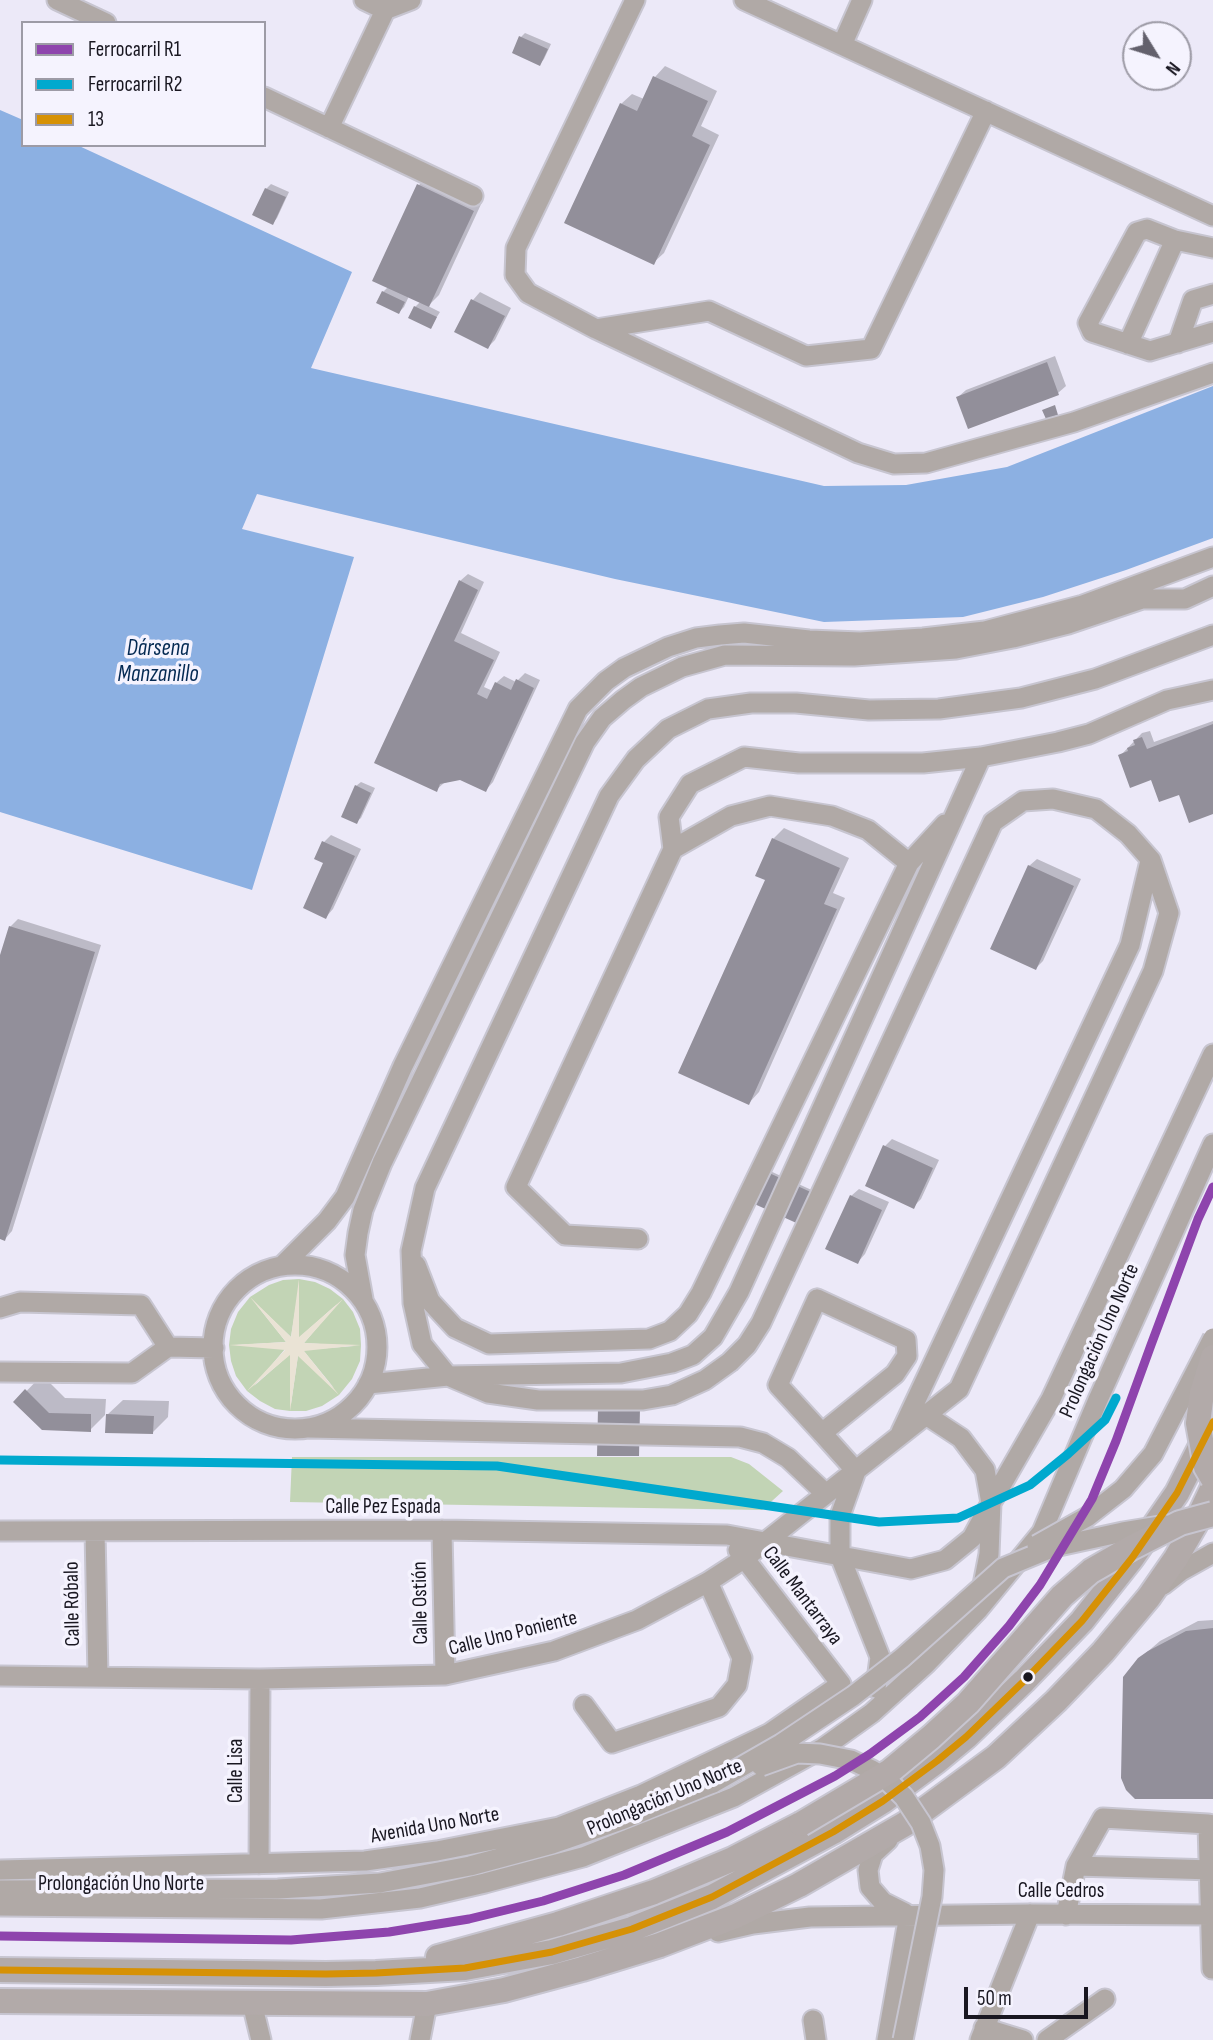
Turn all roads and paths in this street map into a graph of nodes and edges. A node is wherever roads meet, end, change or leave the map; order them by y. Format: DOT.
graph roads {
  1 [pos="57,0"];
  2 [pos="364,0"];
  3 [pos="411,0"];
  4 [pos="635,0"];
  5 [pos="744,0"];
  6 [pos="862,0"];
  7 [pos="388,5"];
  8 [pos="102,21"];
  9 [pos="842,45"];
  10 [pos="266,98"];
  11 [pos="986,111"];
  12 [pos="329,128"];
  13 [pos="473,196"];
  14 [pos="1213,216"];
  15 [pos="1175,240"];
  16 [pos="1213,248"];
  17 [pos="1213,294"];
  18 [pos="596,329"];
  19 [pos="1213,332"];
  20 [pos="1178,343"];
  21 [pos="1128,344"];
  22 [pos="1213,373"];
  23 [pos="1213,557"];
  24 [pos="1213,586"];
  25 [pos="1213,635"];
  26 [pos="1213,690"];
  27 [pos="981,757"];
  28 [pos="957,810"];
  29 [pos="673,849"];
  30 [pos="1151,860"];
  31 [pos="909,863"];
  32 [pos="1213,1054"];
  33 [pos="1213,1144"];
  34 [pos="638,1239"];
  35 [pos="411,1251"];
  36 [pos="283,1265"];
  37 [pos="363,1299"];
  38 [pos="0,1308"];
  39 [pos="1213,1338"];
  40 [pos="167,1346"];
  41 [pos="214,1348"];
  42 [pos="1213,1357"];
  43 [pos="0,1372"];
  44 [pos="448,1376"];
  45 [pos="368,1384"];
  46 [pos="926,1415"];
  47 [pos="1213,1422"];
  48 [pos="309,1428"];
  49 [pos="822,1433"];
  50 [pos="898,1438"];
  51 [pos="856,1471"];
  52 [pos="1213,1479"];
  53 [pos="1213,1486"];
  54 [pos="826,1494"];
  55 [pos="991,1503"];
  56 [pos="1213,1514"];
  57 [pos="1180,1523"];
  58 [pos="442,1530"];
  59 [pos="0,1531"];
  60 [pos="94,1531"];
  61 [pos="727,1535"];
  62 [pos="765,1542"];
  63 [pos="1213,1553"];
  64 [pos="840,1556"];
  65 [pos="745,1558"];
  66 [pos="1003,1568"];
  67 [pos="708,1582"];
  68 [pos="1149,1597"];
  69 [pos="978,1610"];
  70 [pos="445,1675"];
  71 [pos="0,1676"];
  72 [pos="98,1677"];
  73 [pos="260,1679"];
  74 [pos="841,1684"];
  75 [pos="584,1705"];
  76 [pos="872,1713"];
  77 [pos="713,1783"];
  78 [pos="905,1824"];
  79 [pos="1211,1825"];
  80 [pos="259,1864"];
  81 [pos="1076,1866"];
  82 [pos="0,1870"];
  83 [pos="1211,1870"];
  84 [pos="0,1890"];
  85 [pos="0,1906"];
  86 [pos="1030,1914"];
  87 [pos="1066,1914"];
  88 [pos="909,1915"];
  89 [pos="1212,1915"];
  90 [pos="660,1945"];
  91 [pos="1212,1969"];
  92 [pos="0,1970"];
  93 [pos="376,1973"];
  94 [pos="1105,1999"];
  95 [pos="0,2001"];
  96 [pos="252,2003"];
  97 [pos="427,2004"];
  98 [pos="982,2034"];
  99 [pos="261,2040"];
  100 [pos="421,2040"];
  101 [pos="887,2040"];
  102 [pos="903,2040"];
  103 [pos="1023,2040"];
  104 [pos="1047,2040"];
  1 -- 8 [label="street"];
  2 -- 7 [label="street"];
  3 -- 7 [label="street"];
  4 -- 18 [label="street"];
  5 -- 9 [label="street"];
  6 -- 9 [label="street"];
  7 -- 12 [label="street"];
  9 -- 11 [label="street"];
  10 -- 12 [label="street"];
  11 -- 14 [label="street"];
  11 -- 18 [label="street"];
  12 -- 13 [label="street"];
  15 -- 16 [label="street"];
  15 -- 21 [label="street"];
  15 -- 21 [label="street"];
  17 -- 20 [label="street"];
  18 -- 22 [label="street"];
  19 -- 20 [label="street"];
  20 -- 21 [label="street"];
  23 -- 36 [label="street"];
  24 -- 37 [label="street"];
  25 -- 35 [label="street"];
  26 -- 27 [label="street"];
  27 -- 28 [label="street"];
  27 -- 29 [label="street"];
  28 -- 31 [label="street"];
  28 -- 44 [label="street"];
  29 -- 31 [label="street"];
  29 -- 34 [label="street"];
  30 -- 44 [label="street"];
  30 -- 46 [label="street, Calle Uno Poniente"];
  30 -- 50 [label="street"];
  31 -- 35 [label="street"];
  32 -- 55 [label="street"];
  33 -- 69 [label="street, Prolongación Uno Norte"];
  35 -- 44 [label="street"];
  36 -- 37 [label="street"];
  36 -- 41 [label="street"];
  37 -- 45 [label="street"];
  38 -- 40 [label="street"];
  39 -- 66 [label="street, bridge"];
  40 -- 41 [label="street"];
  40 -- 43 [label="street"];
  41 -- 48 [label="street"];
  42 -- 52 [label="main road, bridge"];
  44 -- 45 [label="street"];
  45 -- 48 [label="street"];
  46 -- 50 [label="street, Calle Uno Poniente"];
  46 -- 55 [label="street"];
  47 -- 93 [label="main road"];
  48 -- 54 [label="street"];
  49 -- 49 [label="street"];
  49 -- 51 [label="street"];
  50 -- 51 [label="street, Calle Uno Poniente"];
  51 -- 54 [label="street, Calle Uno Poniente"];
  51 -- 64 [label="street"];
  53 -- 68 [label="main road"];
  54 -- 62 [label="street, Calle Uno Poniente"];
  55 -- 64 [label="street"];
  55 -- 69 [label="street"];
  56 -- 57 [label="main road, bridge"];
  57 -- 66 [label="street, bridge"];
  57 -- 93 [label="main road, bridge"];
  58 -- 60 [label="street, Calle Pez Espada"];
  58 -- 61 [label="street, Calle Pez Espada"];
  58 -- 70 [label="street, Calle Ostión"];
  59 -- 60 [label="street, Calle Pez Espada"];
  60 -- 72 [label="street, Calle Róbalo"];
  61 -- 62 [label="street, Calle Pez Espada"];
  61 -- 65 [label="street, Calle Mantarraya"];
  62 -- 64 [label="street, Calle Pez Espada"];
  62 -- 65 [label="street, Calle Uno Poniente"];
  63 -- 68 [label="street"];
  64 -- 76 [label="street"];
  65 -- 67 [label="street, Calle Uno Poniente"];
  65 -- 74 [label="street, Calle Mantarraya"];
  66 -- 77 [label="street, bridge"];
  67 -- 70 [label="street, Calle Uno Poniente"];
  67 -- 75 [label="street"];
  68 -- 78 [label="main road"];
  69 -- 76 [label="street, Prolongación Uno Norte"];
  70 -- 73 [label="street, Calle Uno Poniente"];
  71 -- 72 [label="street, Calle Uno Poniente"];
  72 -- 73 [label="street, Calle Uno Poniente"];
  73 -- 80 [label="street, Calle Lisa"];
  74 -- 80 [label="street, Avenida Uno Norte"];
  76 -- 85 [label="street, Prolongación Uno Norte"];
  77 -- 84 [label="street"];
  77 -- 102 [label="street, bridge"];
  78 -- 88 [label="street"];
  78 -- 90 [label="main road"];
  79 -- 81 [label="street"];
  79 -- 83 [label="street"];
  80 -- 82 [label="street, Avenida Uno Norte"];
  81 -- 83 [label="street"];
  81 -- 87 [label="street"];
  83 -- 89 [label="street"];
  86 -- 87 [label="street, Calle Cedros"];
  86 -- 88 [label="street, Calle Cedros"];
  86 -- 98 [label="street"];
  87 -- 89 [label="street, Calle Cedros"];
  88 -- 90 [label="street, Calle Cedros"];
  88 -- 101 [label="street"];
  89 -- 91 [label="street"];
  90 -- 97 [label="main road"];
  92 -- 93 [label="main road"];
  94 -- 104 [label="street"];
  95 -- 96 [label="main road"];
  96 -- 97 [label="main road"];
  96 -- 99 [label="street"];
  97 -- 100 [label="street"];
  98 -- 103 [label="street"];
}
